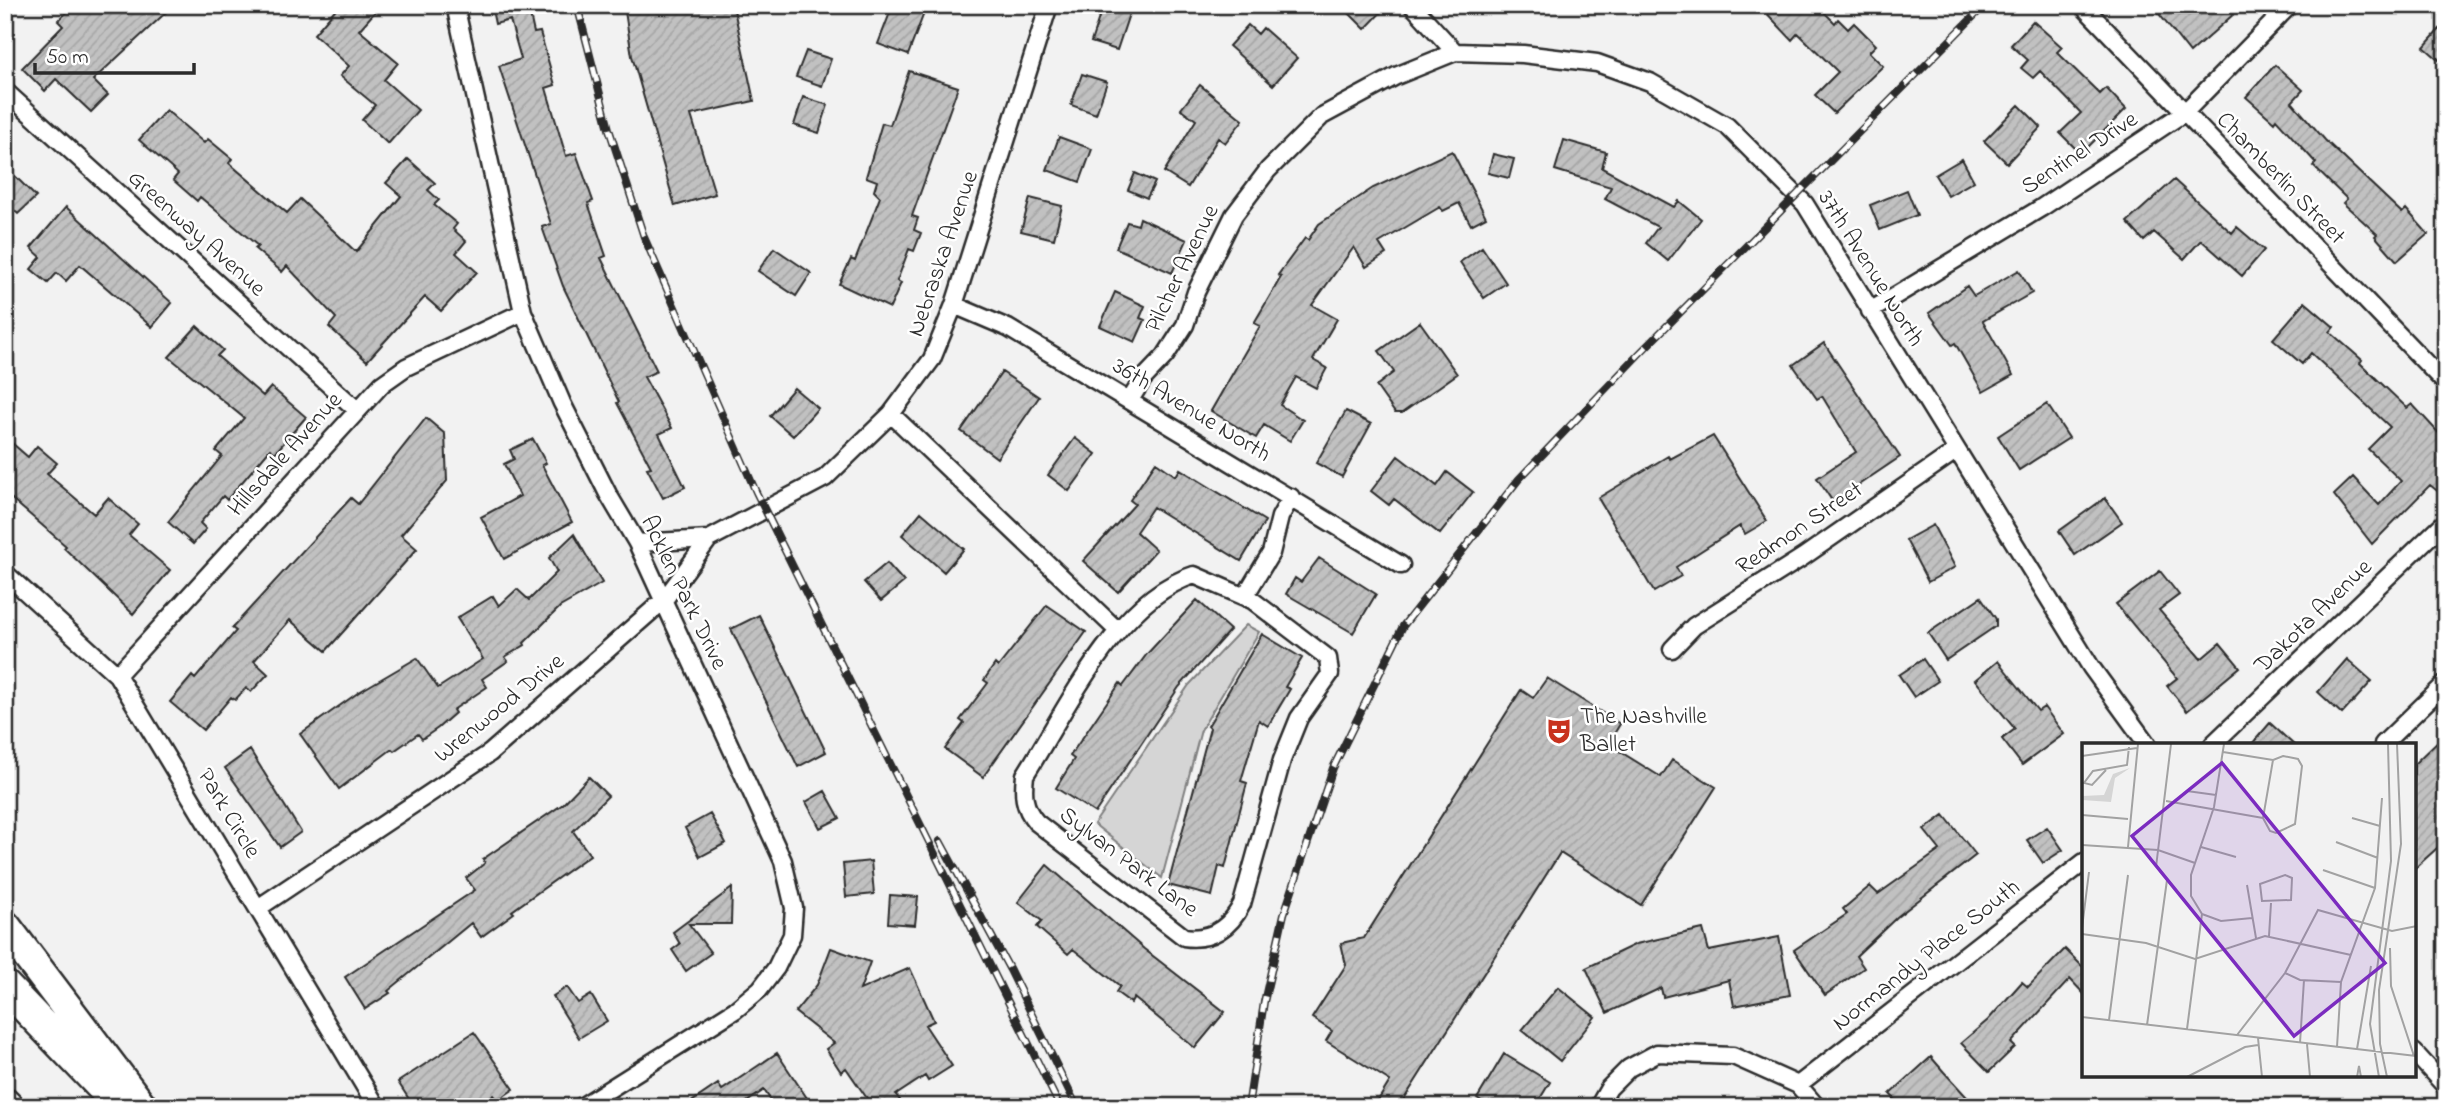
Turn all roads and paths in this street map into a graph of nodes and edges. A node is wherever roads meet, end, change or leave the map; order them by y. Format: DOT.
graph roads {
  1 [pos="455,5"];
  2 [pos="1049,5"];
  3 [pos="1412,5"];
  4 [pos="2082,5"];
  5 [pos="2290,5"];
  6 [pos="1455,52"];
  7 [pos="5,90"];
  8 [pos="2185,112"];
  9 [pos="954,305"];
  10 [pos="1870,311"];
  11 [pos="523,312"];
  12 [pos="2446,384"];
  13 [pos="1130,400"];
  14 [pos="356,410"];
  15 [pos="891,414"];
  16 [pos="1957,450"];
  17 [pos="1291,497"];
  18 [pos="2446,521"];
  19 [pos="709,539"];
  20 [pos="637,543"];
  21 [pos="1401,565"];
  22 [pos="5,573"];
  23 [pos="1245,596"];
  24 [pos="664,600"];
  25 [pos="1117,630"];
  26 [pos="1672,649"];
  27 [pos="117,675"];
  28 [pos="2446,684"];
  29 [pos="2146,743"];
  30 [pos="2214,743"];
  31 [pos="2384,743"];
  32 [pos="2082,864"];
  33 [pos="258,908"];
  34 [pos="5,926"];
  35 [pos="5,986"];
  36 [pos="2416,1054"];
  37 [pos="1798,1085"];
  38 [pos="2446,1087"];
  39 [pos="121,1107"];
  40 [pos="142,1107"];
  41 [pos="377,1107"];
  42 [pos="581,1107"];
  43 [pos="1598,1107"];
  44 [pos="1817,1107"];
  1 -- 11 [label="street, Acklen Park Drive"];
  2 -- 9 [label="street, Nebraska Avenue"];
  3 -- 6 [label="street"];
  4 -- 8 [label="street, Chamberlin Street"];
  5 -- 8 [label="street, Sentinel Drive"];
  6 -- 10 [label="street, 37th Avenue North"];
  6 -- 13 [label="street, Pilcher Avenue"];
  7 -- 14 [label="street, Greenway Avenue"];
  8 -- 10 [label="street, Sentinel Drive"];
  8 -- 12 [label="street, Chamberlin Street"];
  9 -- 13 [label="street, 36th Avenue North"];
  9 -- 15 [label="street, Nebraska Avenue"];
  10 -- 16 [label="street, 37th Avenue North"];
  11 -- 14 [label="street, Hillsdale Avenue"];
  11 -- 20 [label="street, Acklen Park Drive"];
  13 -- 17 [label="street, 36th Avenue North"];
  14 -- 27 [label="street, Hillsdale Avenue"];
  15 -- 19 [label="street, Nebraska Avenue"];
  15 -- 25 [label="street"];
  16 -- 26 [label="street, Redmon Street"];
  16 -- 29 [label="street, 37th Avenue North"];
  17 -- 21 [label="street, 36th Avenue North"];
  17 -- 23 [label="street"];
  18 -- 30 [label="street, Dakota Avenue"];
  19 -- 20 [label="street"];
  19 -- 24 [label="street, Wrenwood Drive"];
  20 -- 24 [label="street, Acklen Park Drive"];
  22 -- 27 [label="street, Park Circle"];
  23 -- 25 [label="street, Sylvan Park Lane"];
  23 -- 25 [label="street, Sylvan Park Lane"];
  24 -- 33 [label="street, Wrenwood Drive"];
  24 -- 42 [label="street, Acklen Park Drive"];
  27 -- 33 [label="street, Park Circle"];
  28 -- 31 [label="street"];
  32 -- 37 [label="street, Normandy Place South"];
  33 -- 41 [label="street, Park Circle"];
  34 -- 40 [label="highway"];
  35 -- 39 [label="highway"];
  36 -- 38 [label="street"];
  37 -- 43 [label="street"];
  37 -- 44 [label="street"];
}
